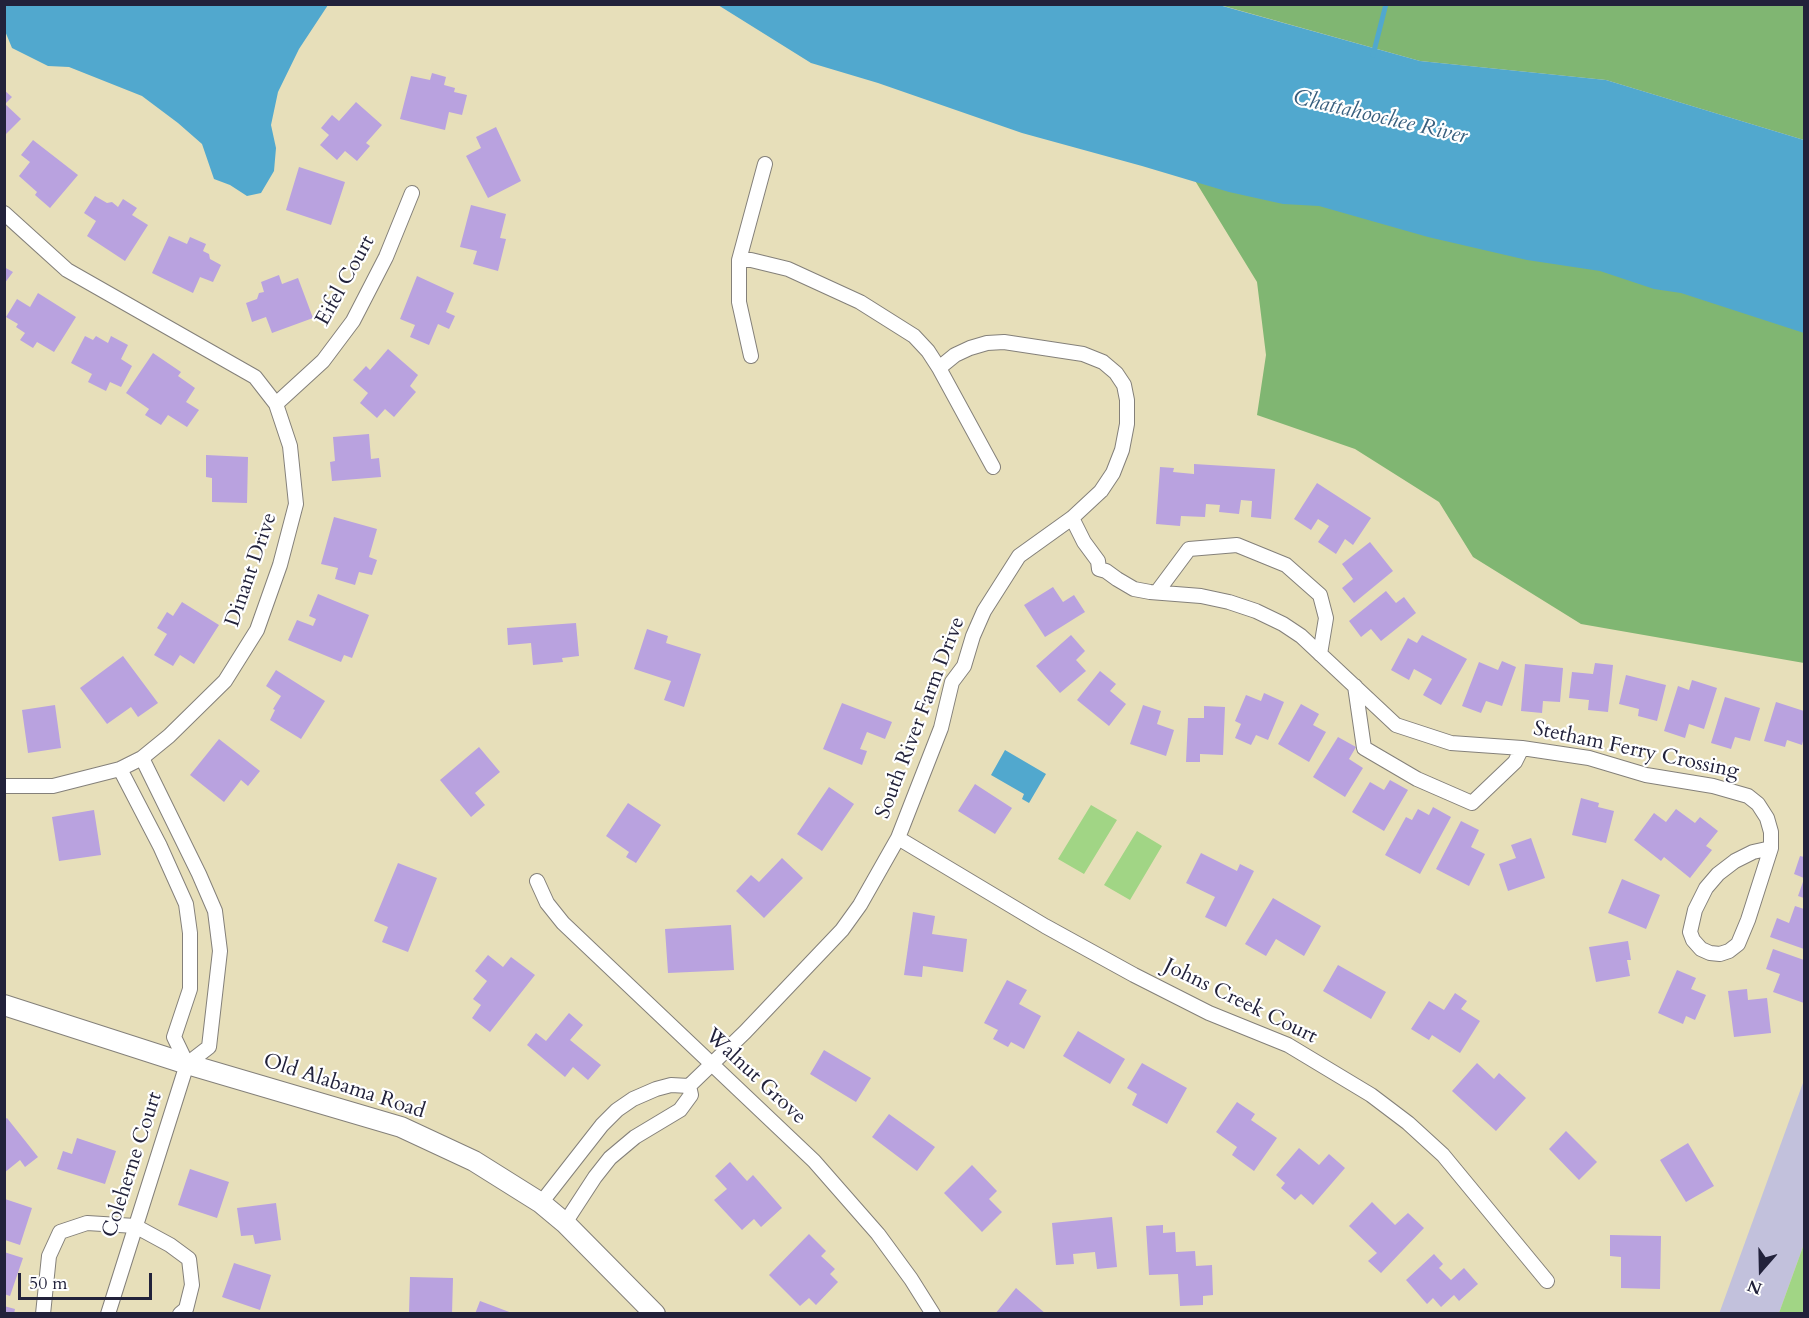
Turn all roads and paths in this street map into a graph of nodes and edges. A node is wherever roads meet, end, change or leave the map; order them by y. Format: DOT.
graph roads {
  1 [pos="765,164"];
  2 [pos="412,193"];
  3 [pos="4,213"];
  4 [pos="739,260"];
  5 [pos="751,356"];
  6 [pos="939,368"];
  7 [pos="276,404"];
  8 [pos="993,467"];
  9 [pos="1072,518"];
  10 [pos="1157,592"];
  11 [pos="1320,654"];
  12 [pos="1355,686"];
  13 [pos="1522,748"];
  14 [pos="142,758"];
  15 [pos="120,769"];
  16 [pos="4,786"];
  17 [pos="898,838"];
  18 [pos="1771,848"];
  19 [pos="537,881"];
  20 [pos="189,989"];
  21 [pos="217,991"];
  22 [pos="4,1005"];
  23 [pos="187,1064"];
  24 [pos="711,1065"];
  25 [pos="689,1086"];
  26 [pos="541,1203"];
  27 [pos="565,1223"];
  28 [pos="135,1226"];
  29 [pos="1547,1281"];
  30 [pos="43,1314"];
  31 [pos="108,1314"];
  32 [pos="180,1314"];
  33 [pos="655,1314"];
  34 [pos="933,1314"];
  1 -- 4 [label="street"];
  2 -- 7 [label="street, Eifel Court"];
  3 -- 7 [label="street, Dinant Drive"];
  4 -- 5 [label="street"];
  4 -- 6 [label="street"];
  6 -- 8 [label="street"];
  6 -- 9 [label="street, South River Farm Drive"];
  7 -- 14 [label="street, Dinant Drive"];
  9 -- 10 [label="street, Stetham Ferry Crossing"];
  9 -- 17 [label="street, South River Farm Drive"];
  10 -- 11 [label="street, Stetham Ferry Crossing"];
  10 -- 11 [label="street"];
  11 -- 12 [label="street, Stetham Ferry Crossing"];
  12 -- 13 [label="street, Stetham Ferry Crossing"];
  12 -- 13 [label="street"];
  13 -- 18 [label="street, Stetham Ferry Crossing"];
  14 -- 15 [label="street, Dinant Drive"];
  14 -- 21 [label="street"];
  15 -- 16 [label="street, Dinant Drive"];
  15 -- 20 [label="street"];
  17 -- 24 [label="street, South River Farm Drive"];
  17 -- 29 [label="street, Johns Creek Court"];
  18 -- 18 [label="street"];
  19 -- 24 [label="street, Walnut Grove"];
  20 -- 21 [label="street"];
  20 -- 23 [label="street"];
  21 -- 23 [label="street"];
  22 -- 23 [label="main road, Old Alabama Road"];
  23 -- 26 [label="main road, Old Alabama Road"];
  23 -- 28 [label="street, Coleherne Court"];
  24 -- 25 [label="street, South River Farm Drive"];
  24 -- 34 [label="street, Walnut Grove"];
  25 -- 26 [label="street"];
  25 -- 27 [label="street, South River Farm Drive"];
  26 -- 27 [label="main road, Old Alabama Road"];
  27 -- 33 [label="main road, Old Alabama Road"];
  28 -- 30 [label="street"];
  28 -- 31 [label="street, Coleherne Court"];
  28 -- 32 [label="street"];
}
